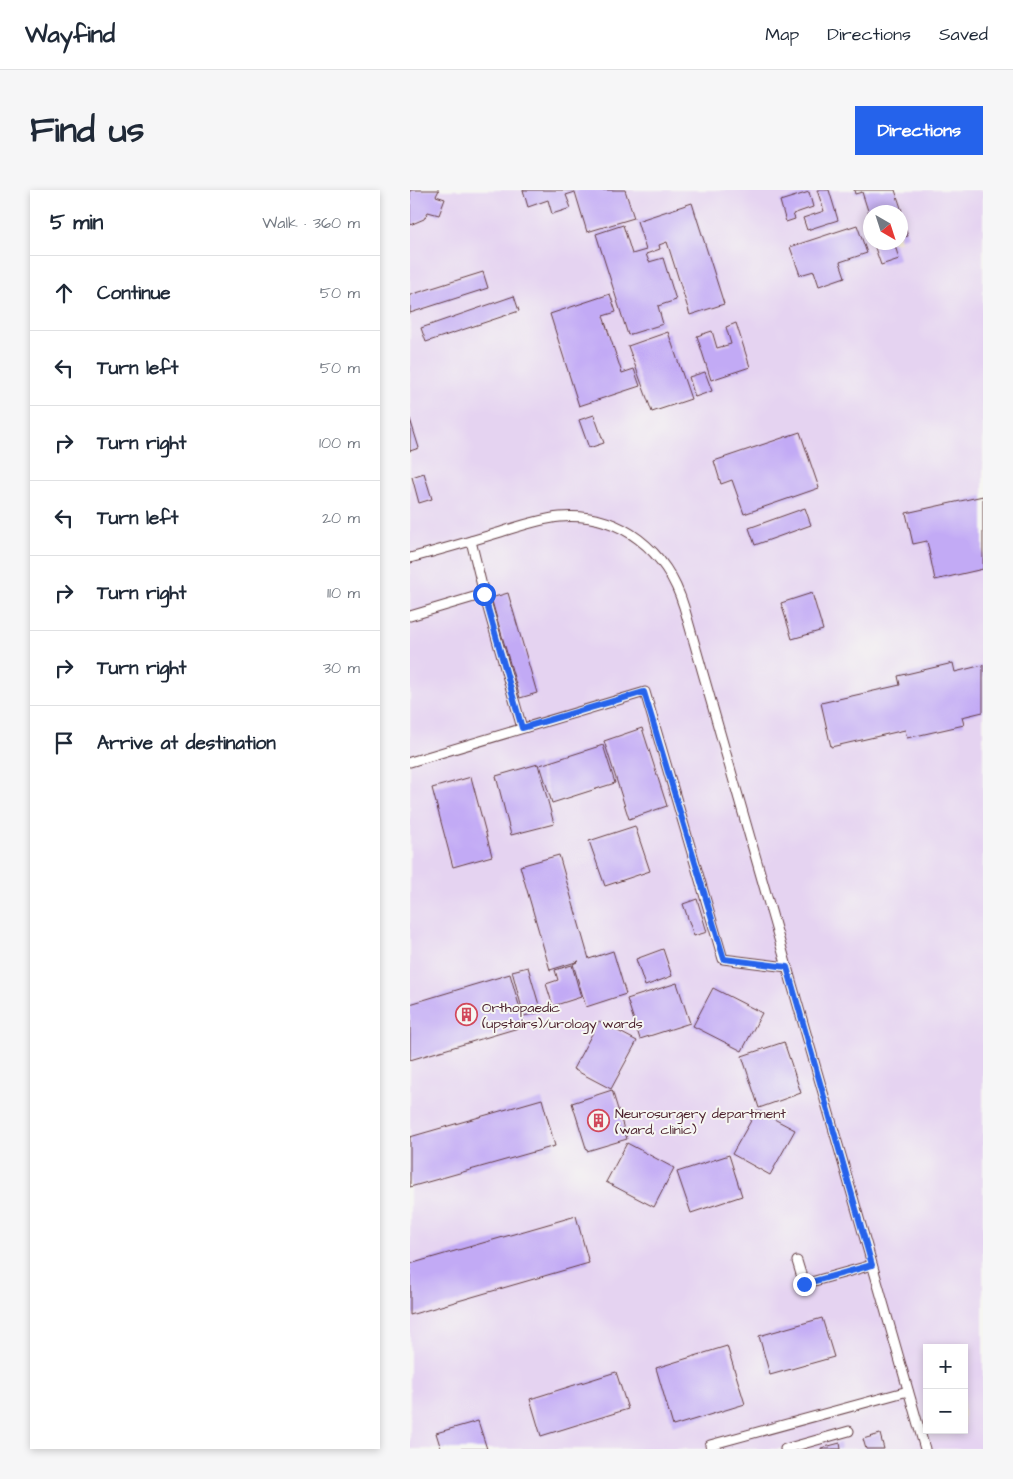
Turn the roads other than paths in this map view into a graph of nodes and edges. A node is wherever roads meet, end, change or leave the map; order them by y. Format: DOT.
graph roads {
  1 [pos="471,541"];
  2 [pos="410,558"];
  3 [pos="484,594"];
  4 [pos="410,616"];
  5 [pos="522,728"];
  6 [pos="410,762"];
  7 [pos="787,967"];
  8 [pos="798,1261"];
  9 [pos="872,1265"];
  10 [pos="908,1391"];
  11 [pos="848,1431"];
  12 [pos="711,1449"];
  13 [pos="785,1449"];
  14 [pos="925,1449"];
  1 -- 2 [label="lane"];
  1 -- 3 [label="lane"];
  1 -- 7 [label="lane"];
  3 -- 4 [label="lane"];
  3 -- 5 [label="lane"];
  5 -- 6 [label="lane"];
  5 -- 7 [label="lane"];
  7 -- 9 [label="lane"];
  8 -- 9 [label="lane"];
  9 -- 10 [label="lane"];
  10 -- 12 [label="lane"];
  10 -- 14 [label="lane"];
  11 -- 13 [label="lane"];
}
